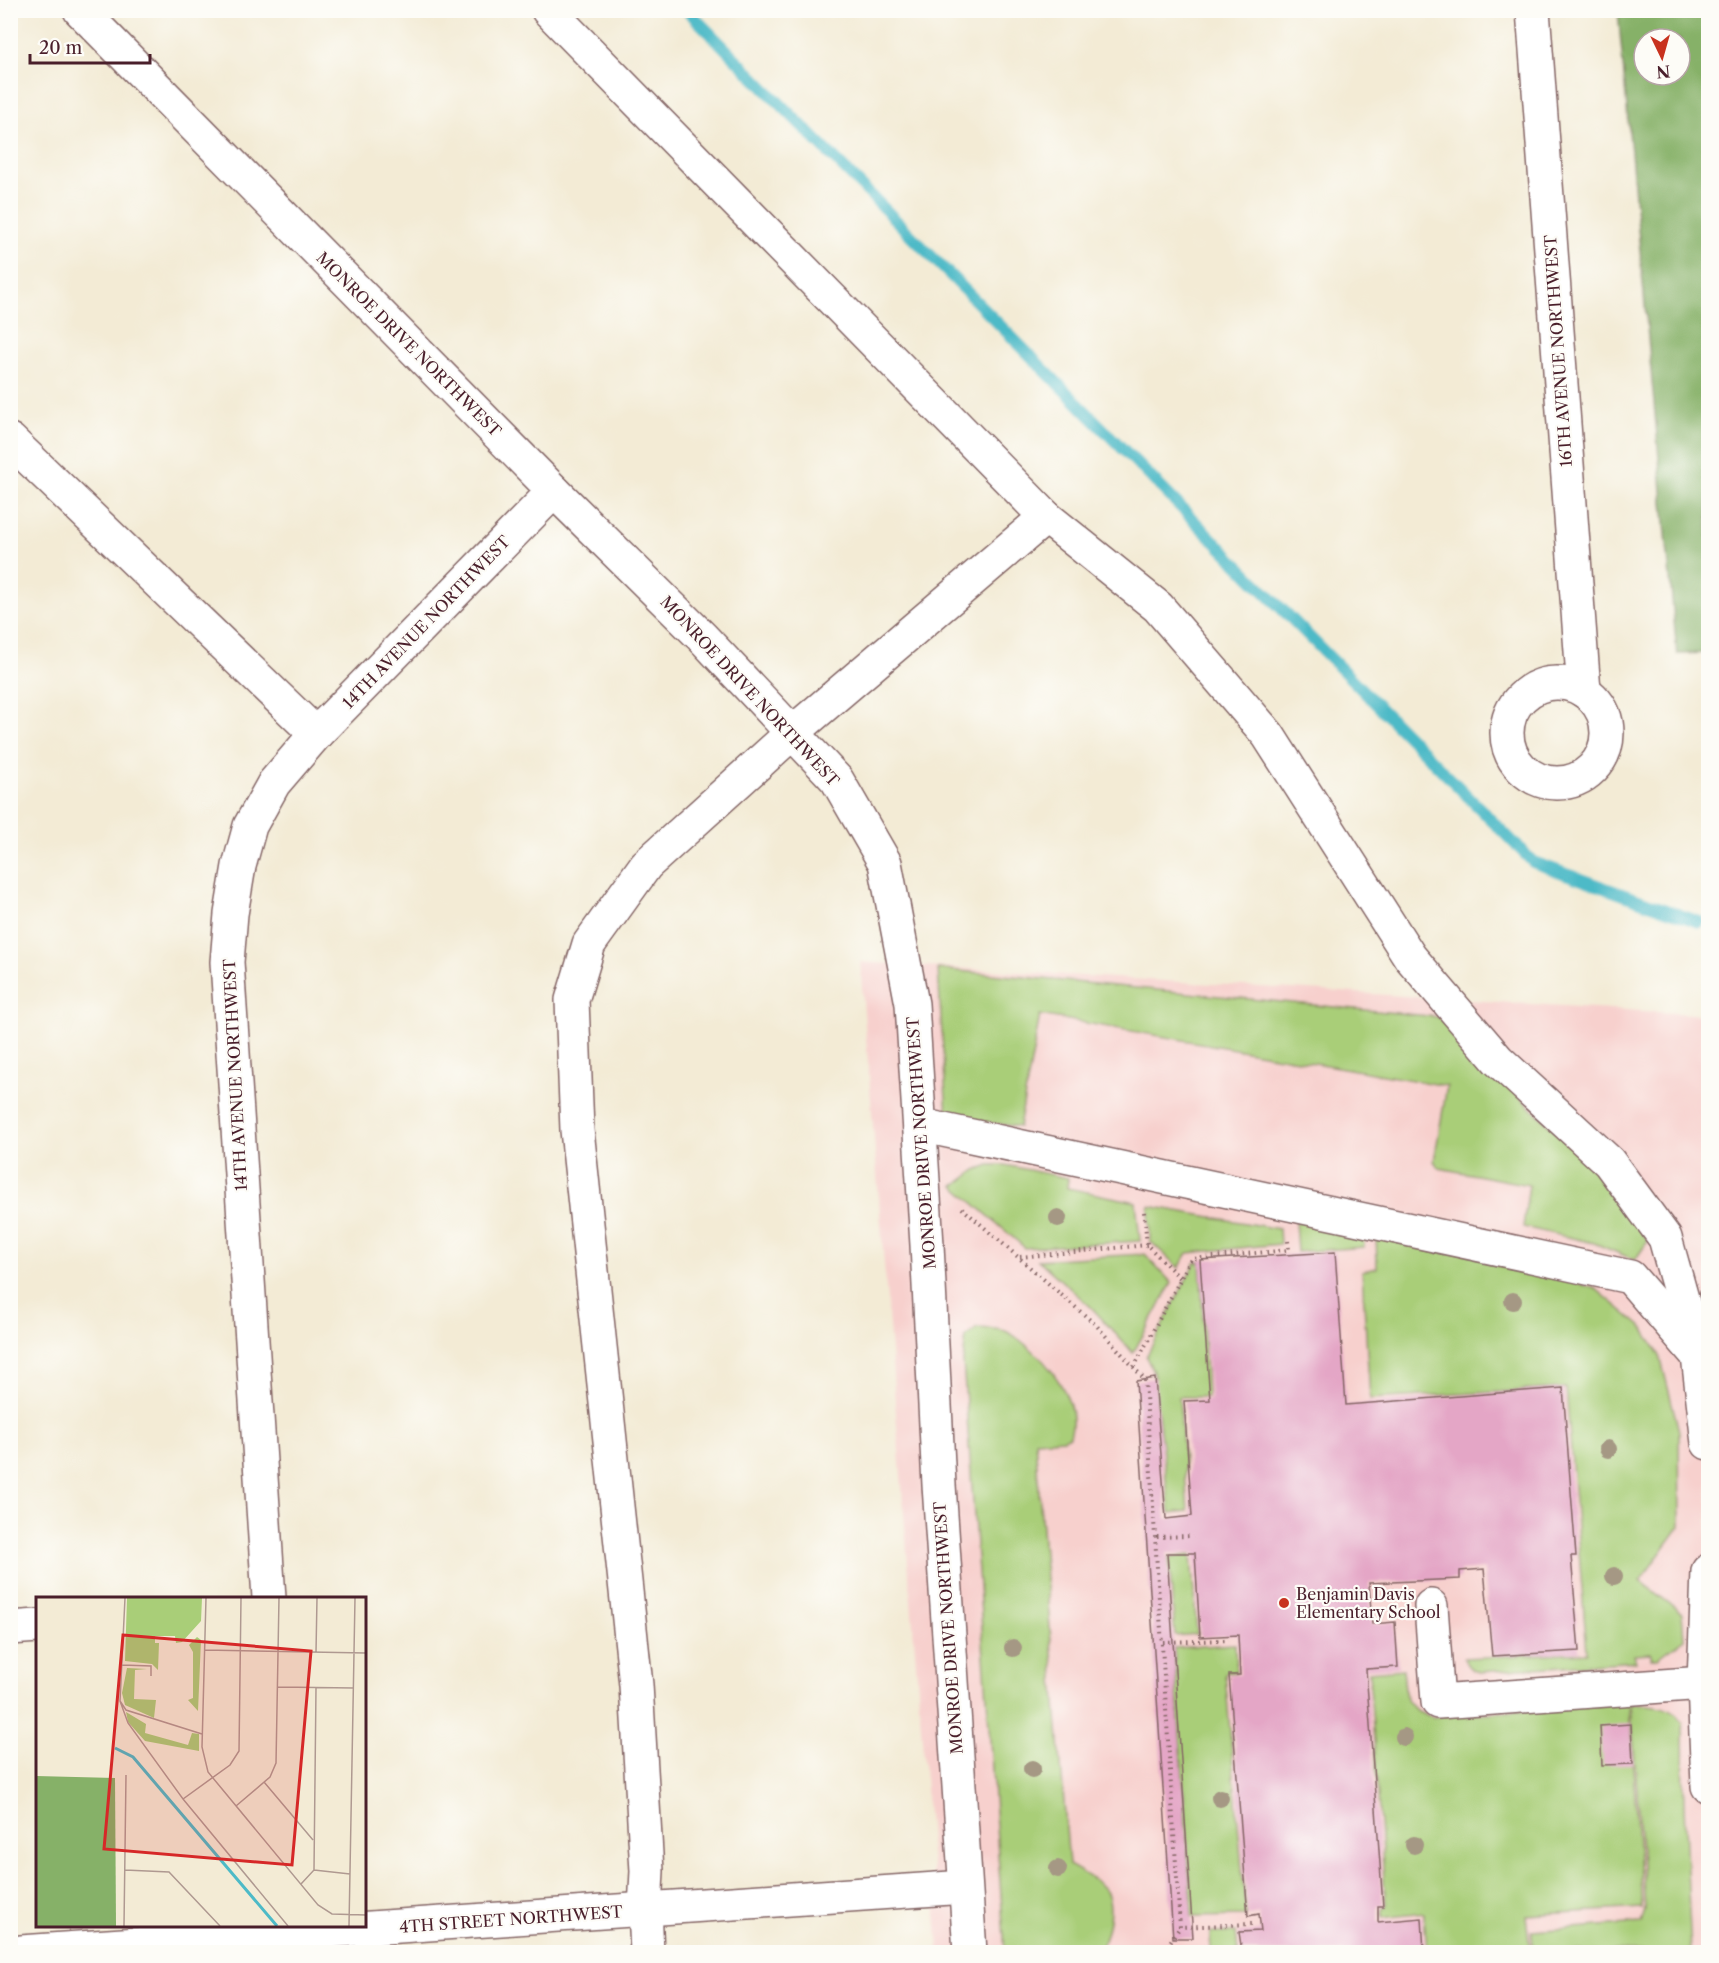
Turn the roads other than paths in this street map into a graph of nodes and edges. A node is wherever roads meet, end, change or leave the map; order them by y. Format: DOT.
graph roads {
  1 [pos="80,10"];
  2 [pos="548,10"];
  3 [pos="1533,10"];
  4 [pos="10,440"];
  5 [pos="554,491"];
  6 [pos="1046,517"];
  7 [pos="1584,691"];
  8 [pos="792,733"];
  9 [pos="316,734"];
  10 [pos="920,1125"];
  11 [pos="1698,1356"];
  12 [pos="1708,1443"];
  13 [pos="1708,1571"];
  14 [pos="269,1597"];
  15 [pos="1431,1606"];
  16 [pos="36,1626"];
  17 [pos="10,1628"];
  18 [pos="1704,1683"];
  19 [pos="1708,1786"];
  20 [pos="965,1887"];
  21 [pos="645,1909"];
  22 [pos="294,1937"];
  23 [pos="21,1953"];
  24 [pos="647,1953"];
  25 [pos="970,1953"];
  1 -- 5 [label="street, MONROE DRIVE NORTHWEST"];
  2 -- 6 [label="street"];
  3 -- 7 [label="street, 16TH AVENUE NORTHWEST"];
  4 -- 9 [label="street"];
  5 -- 8 [label="street, MONROE DRIVE NORTHWEST"];
  5 -- 9 [label="street, 14TH AVENUE NORTHWEST"];
  6 -- 8 [label="street"];
  6 -- 11 [label="street"];
  8 -- 10 [label="street, MONROE DRIVE NORTHWEST"];
  8 -- 21 [label="street"];
  9 -- 14 [label="street, 14TH AVENUE NORTHWEST"];
  10 -- 11 [label="street"];
  10 -- 20 [label="street, MONROE DRIVE NORTHWEST"];
  11 -- 12 [label="street"];
  13 -- 18 [label="street"];
  15 -- 18 [label="street"];
  16 -- 17 [label="street"];
  18 -- 19 [label="street"];
  20 -- 21 [label="street, 4TH STREET NORTHWEST"];
  20 -- 25 [label="street, MONROE DRIVE NORTHWEST"];
  21 -- 22 [label="street, 4TH STREET NORTHWEST"];
  21 -- 24 [label="street"];
  22 -- 23 [label="street, 4TH STREET NORTHWEST"];
}
